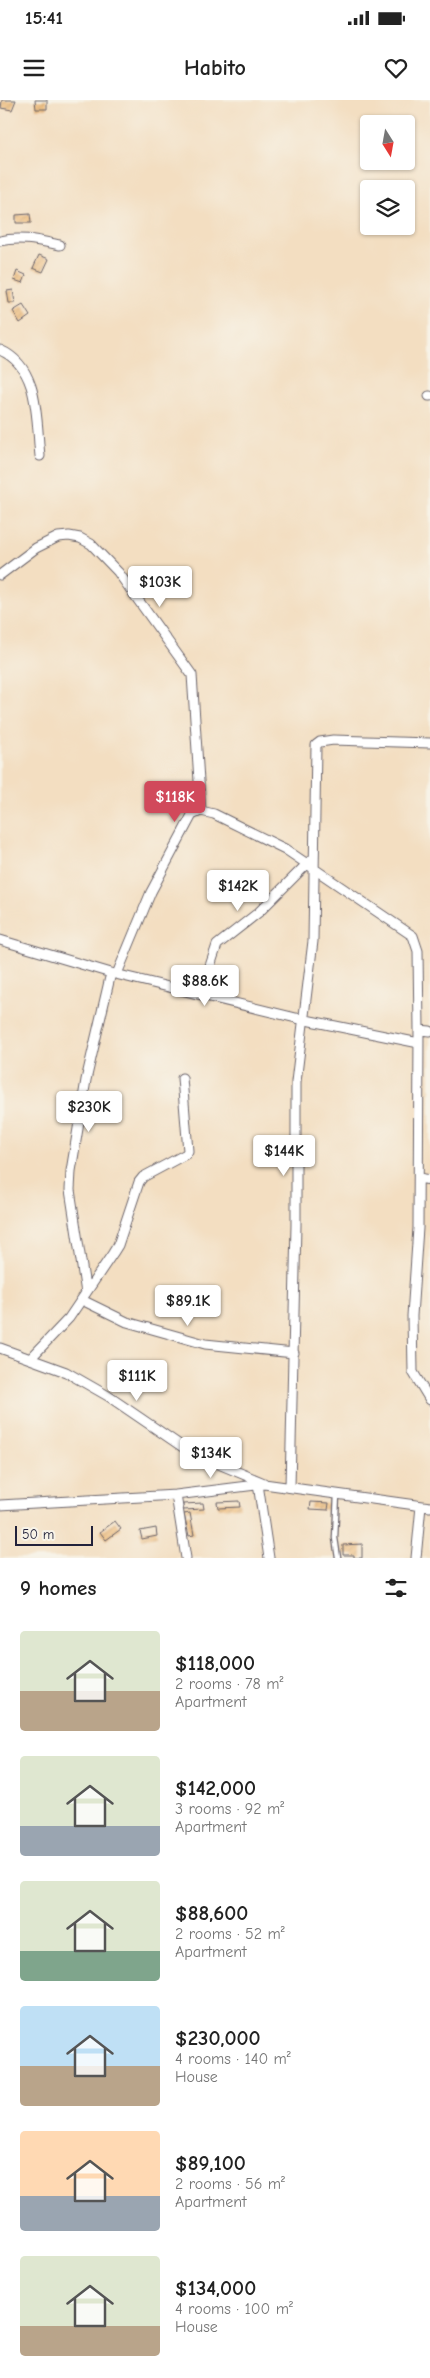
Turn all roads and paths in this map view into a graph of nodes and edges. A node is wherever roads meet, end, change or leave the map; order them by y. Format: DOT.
graph roads {
  1 [pos="0,241"];
  2 [pos="60,244"];
  3 [pos="0,350"];
  4 [pos="40,456"];
  5 [pos="0,575"];
  6 [pos="430,743"];
  7 [pos="201,811"];
  8 [pos="315,858"];
  9 [pos="306,863"];
  10 [pos="315,869"];
  11 [pos="0,940"];
  12 [pos="114,974"];
  13 [pos="200,994"];
  14 [pos="302,1020"];
  15 [pos="419,1030"];
  16 [pos="430,1031"];
  17 [pos="419,1043"];
  18 [pos="182,1078"];
  19 [pos="419,1178"];
  20 [pos="430,1180"];
  21 [pos="84,1297"];
  22 [pos="0,1348"];
  23 [pos="294,1352"];
  24 [pos="31,1358"];
  25 [pos="430,1400"];
  26 [pos="261,1484"];
  27 [pos="290,1487"];
  28 [pos="337,1494"];
  29 [pos="176,1495"];
  30 [pos="0,1505"];
  31 [pos="425,1507"];
  32 [pos="186,1558"];
  33 [pos="269,1558"];
  34 [pos="338,1558"];
  35 [pos="416,1558"];
  1 -- 2 [label="street"];
  3 -- 4 [label="street"];
  5 -- 7 [label="street"];
  6 -- 8 [label="street"];
  7 -- 9 [label="street"];
  7 -- 12 [label="street"];
  8 -- 9 [label="street"];
  8 -- 10 [label="street"];
  9 -- 10 [label="street"];
  9 -- 13 [label="street"];
  10 -- 14 [label="street"];
  10 -- 15 [label="street"];
  11 -- 12 [label="street"];
  12 -- 13 [label="street"];
  12 -- 21 [label="street"];
  13 -- 14 [label="street"];
  14 -- 17 [label="street"];
  14 -- 23 [label="street"];
  15 -- 16 [label="street"];
  15 -- 17 [label="street"];
  17 -- 19 [label="street"];
  18 -- 21 [label="street"];
  19 -- 20 [label="street"];
  19 -- 25 [label="street"];
  21 -- 23 [label="street"];
  21 -- 24 [label="street"];
  22 -- 24 [label="street"];
  23 -- 27 [label="street"];
  24 -- 26 [label="street"];
  26 -- 27 [label="street"];
  26 -- 29 [label="street"];
  26 -- 33 [label="street"];
  27 -- 28 [label="street"];
  28 -- 31 [label="street"];
  28 -- 34 [label="lane"];
  29 -- 30 [label="street"];
  29 -- 32 [label="street"];
  31 -- 35 [label="street"];
}
